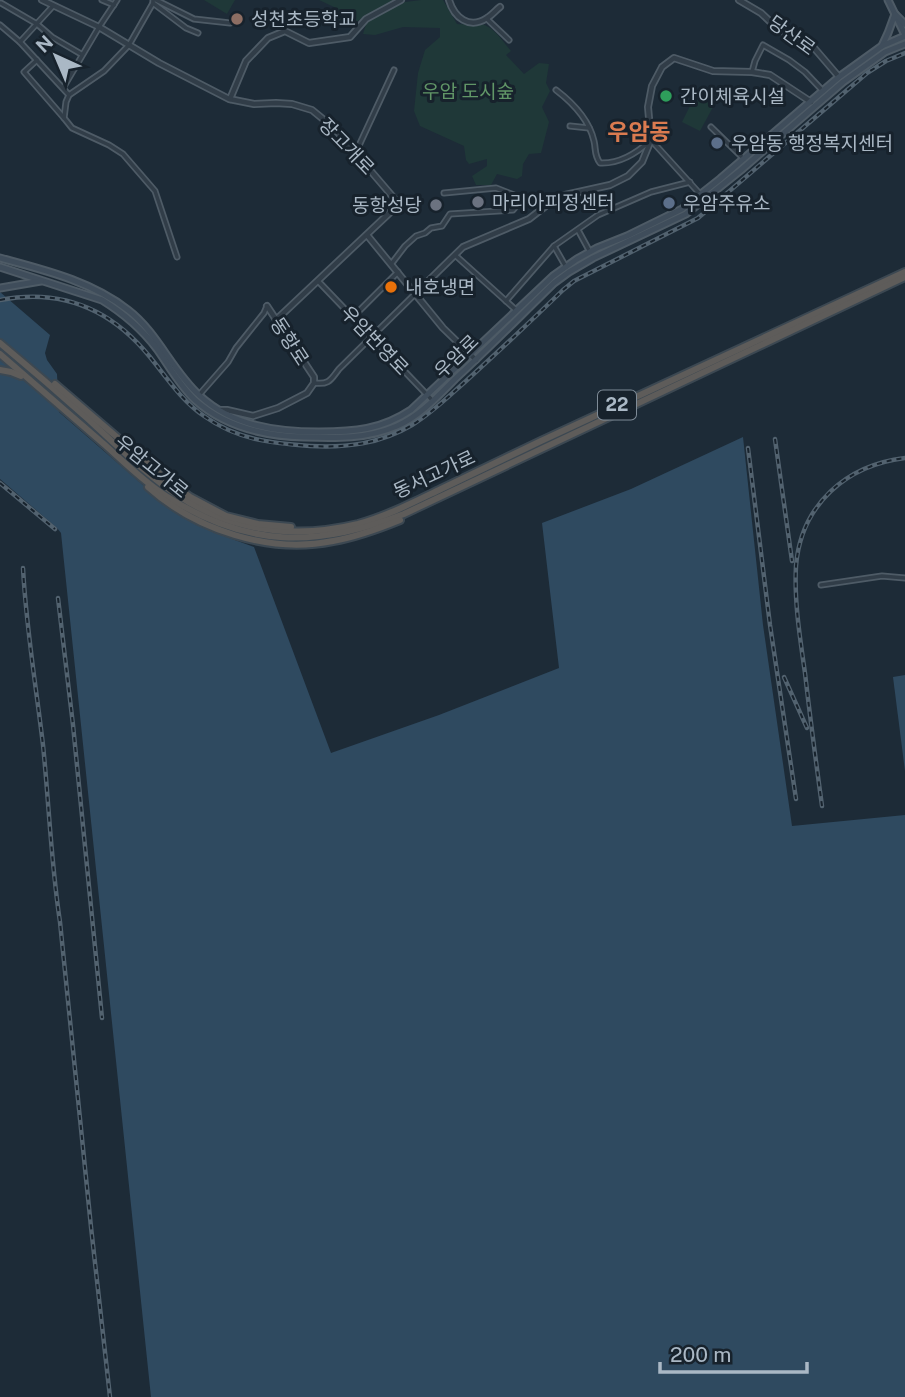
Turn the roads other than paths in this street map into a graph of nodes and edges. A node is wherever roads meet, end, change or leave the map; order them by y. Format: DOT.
graph roads {
  1 [pos="42,0"];
  2 [pos="102,0"];
  3 [pos="401,0"];
  4 [pos="449,0"];
  5 [pos="739,0"];
  6 [pos="888,0"];
  7 [pos="154,1"];
  8 [pos="115,2"];
  9 [pos="1,3"];
  10 [pos="53,6"];
  11 [pos="500,6"];
  12 [pos="895,14"];
  13 [pos="487,19"];
  14 [pos="236,20"];
  15 [pos="905,23"];
  16 [pos="37,24"];
  17 [pos="0,25"];
  18 [pos="99,27"];
  19 [pos="198,33"];
  20 [pos="905,36"];
  21 [pos="509,40"];
  22 [pos="20,42"];
  23 [pos="905,44"];
  24 [pos="129,45"];
  25 [pos="882,46"];
  26 [pos="82,55"];
  27 [pos="37,60"];
  28 [pos="394,70"];
  29 [pos="752,72"];
  30 [pos="839,78"];
  31 [pos="63,88"];
  32 [pos="556,90"];
  33 [pos="823,91"];
  34 [pos="69,95"];
  35 [pos="229,99"];
  36 [pos="813,104"];
  37 [pos="64,118"];
  38 [pos="570,126"];
  39 [pos="711,127"];
  40 [pos="590,128"];
  41 [pos="651,140"];
  42 [pos="356,152"];
  43 [pos="744,159"];
  44 [pos="690,182"];
  45 [pos="444,193"];
  46 [pos="703,197"];
  47 [pos="578,230"];
  48 [pos="368,234"];
  49 [pos="554,246"];
  50 [pos="590,252"];
  51 [pos="454,255"];
  52 [pos="177,257"];
  53 [pos="0,258"];
  54 [pos="392,264"];
  55 [pos="0,267"];
  56 [pos="566,267"];
  57 [pos="398,272"];
  58 [pos="905,275"];
  59 [pos="44,280"];
  60 [pos="317,281"];
  61 [pos="0,288"];
  62 [pos="415,294"];
  63 [pos="506,301"];
  64 [pos="267,306"];
  65 [pos="516,310"];
  66 [pos="353,317"];
  67 [pos="276,320"];
  68 [pos="372,336"];
  69 [pos="0,343"];
  70 [pos="471,354"];
  71 [pos="0,356"];
  72 [pos="476,360"];
  73 [pos="0,369"];
  74 [pos="314,383"];
  75 [pos="199,395"];
  76 [pos="430,398"];
  77 [pos="220,410"];
  78 [pos="423,505"];
  79 [pos="402,507"];
  80 [pos="905,578"];
  81 [pos="821,585"];
  1 -- 10 [label="street, 장고개로"];
  2 -- 8 [label="street"];
  3 -- 35 [label="street"];
  4 -- 13 [label="street"];
  5 -- 30 [label="street, 당산로"];
  6 -- 12 [label="main road"];
  7 -- 14 [label="street"];
  7 -- 19 [label="street"];
  7 -- 24 [label="street"];
  8 -- 18 [label="street"];
  9 -- 16 [label="street"];
  10 -- 16 [label="street"];
  10 -- 18 [label="street, 장고개로"];
  11 -- 13 [label="street"];
  12 -- 15 [label="main road"];
  12 -- 20 [label="main road"];
  12 -- 25 [label="main road"];
  13 -- 21 [label="street"];
  16 -- 22 [label="street"];
  16 -- 26 [label="street"];
  17 -- 22 [label="street"];
  18 -- 24 [label="street, 장고개로"];
  18 -- 26 [label="street"];
  20 -- 25 [label="main road, 우암로"];
  22 -- 27 [label="street"];
  23 -- 36 [label="main road, 우암로"];
  24 -- 34 [label="street"];
  24 -- 35 [label="street, 장고개로"];
  25 -- 30 [label="main road, 우암로"];
  26 -- 31 [label="street"];
  27 -- 31 [label="street"];
  27 -- 37 [label="street"];
  28 -- 42 [label="street"];
  29 -- 33 [label="street"];
  29 -- 36 [label="street"];
  29 -- 41 [label="street"];
  30 -- 33 [label="main road, 우암로"];
  31 -- 34 [label="street"];
  32 -- 40 [label="street"];
  33 -- 36 [label="main road, 우암로"];
  34 -- 37 [label="street"];
  35 -- 42 [label="street, 장고개로"];
  36 -- 43 [label="main road, 우암로"];
  36 -- 46 [label="main road, 우암로"];
  37 -- 52 [label="street"];
  38 -- 40 [label="street"];
  39 -- 43 [label="street"];
  40 -- 41 [label="street"];
  41 -- 44 [label="street"];
  41 -- 51 [label="street"];
  42 -- 48 [label="street, 장고개로"];
  43 -- 46 [label="main road, 우암로"];
  44 -- 46 [label="street"];
  44 -- 47 [label="street"];
  45 -- 54 [label="street"];
  46 -- 50 [label="main road, 우암로"];
  46 -- 72 [label="main road, 우암로"];
  47 -- 49 [label="street"];
  47 -- 50 [label="street"];
  48 -- 54 [label="street"];
  48 -- 60 [label="street, 장고개로"];
  49 -- 56 [label="street"];
  49 -- 63 [label="street"];
  50 -- 56 [label="main road, 우암로"];
  51 -- 62 [label="street"];
  51 -- 63 [label="street"];
  53 -- 75 [label="main road, 우암로"];
  54 -- 57 [label="street"];
  55 -- 59 [label="main road, 우암로"];
  56 -- 65 [label="main road, 우암로"];
  57 -- 62 [label="street"];
  57 -- 66 [label="street"];
  58 -- 78 [label="highway, 동서고가로 / 22"];
  58 -- 79 [label="highway, 동서고가로 / 22"];
  59 -- 61 [label="main road"];
  59 -- 76 [label="main road, 우암로"];
  60 -- 66 [label="street, 우암번영로"];
  60 -- 67 [label="street, 장고개로"];
  62 -- 68 [label="street"];
  62 -- 70 [label="street"];
  63 -- 65 [label="street"];
  64 -- 67 [label="street, 동항로"];
  64 -- 75 [label="street, 동항로"];
  65 -- 70 [label="main road, 우암로"];
  66 -- 68 [label="street, 우암번영로"];
  67 -- 74 [label="street, 동항로"];
  68 -- 74 [label="street"];
  68 -- 76 [label="street, 우암번영로"];
  69 -- 79 [label="highway, 동서고가로 / 22"];
  70 -- 72 [label="street"];
  70 -- 76 [label="main road, 우암로"];
  71 -- 78 [label="highway, 동서고가로 / 22"];
  71 -- 79 [label="highway, 우암고가로"];
  72 -- 76 [label="main road, 우암로"];
  73 -- 78 [label="highway, 우암고가로"];
  74 -- 77 [label="street, 동항로"];
  75 -- 77 [label="main road, 우암로"];
  76 -- 77 [label="main road, 우암로"];
  80 -- 81 [label="street"];
}
